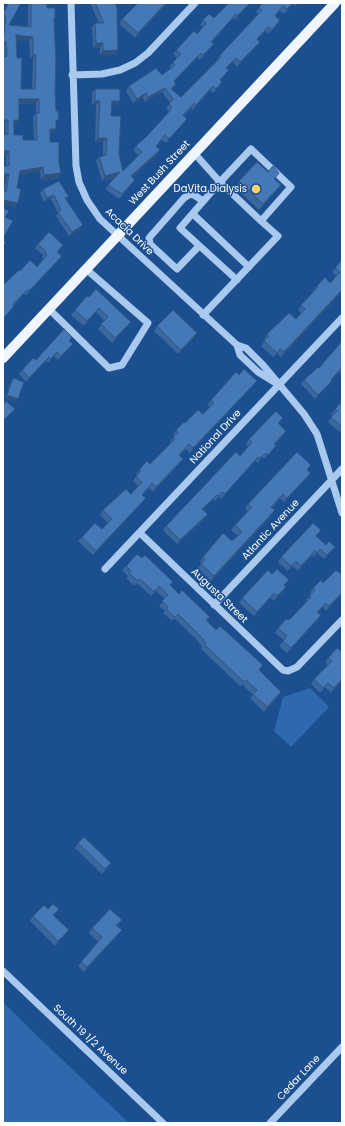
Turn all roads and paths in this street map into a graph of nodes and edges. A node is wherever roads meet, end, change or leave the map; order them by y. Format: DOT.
graph roads {
  1 [pos="71,3"];
  2 [pos="195,3"];
  3 [pos="335,3"];
  4 [pos="72,76"];
  5 [pos="195,154"];
  6 [pos="220,182"];
  7 [pos="203,202"];
  8 [pos="192,214"];
  9 [pos="262,221"];
  10 [pos="118,236"];
  11 [pos="199,246"];
  12 [pos="249,267"];
  13 [pos="86,270"];
  14 [pos="236,280"];
  15 [pos="49,309"];
  16 [pos="203,315"];
  17 [pos="342,318"];
  18 [pos="3,358"];
  19 [pos="279,385"];
  20 [pos="342,469"];
  21 [pos="333,479"];
  22 [pos="342,513"];
  23 [pos="140,533"];
  24 [pos="105,569"];
  25 [pos="214,605"];
  26 [pos="342,620"];
  27 [pos="3,971"];
  28 [pos="342,1047"];
  29 [pos="163,1123"];
  30 [pos="270,1123"];
  1 -- 4 [label="street, Acacia Drive"];
  2 -- 4 [label="street"];
  3 -- 5 [label="main road, West Bush Street"];
  4 -- 10 [label="street, Acacia Drive"];
  5 -- 6 [label="street"];
  5 -- 10 [label="main road, West Bush Street"];
  6 -- 7 [label="street"];
  6 -- 9 [label="street"];
  6 -- 9 [label="street"];
  7 -- 8 [label="street"];
  7 -- 11 [label="street"];
  8 -- 11 [label="street"];
  8 -- 12 [label="street"];
  9 -- 12 [label="street"];
  10 -- 13 [label="main road, West Bush Street"];
  10 -- 16 [label="street, Acacia Drive"];
  11 -- 14 [label="street"];
  12 -- 14 [label="street"];
  13 -- 15 [label="main road, West Bush Street"];
  13 -- 15 [label="street"];
  14 -- 16 [label="street"];
  15 -- 18 [label="main road, West Bush Street"];
  16 -- 19 [label="street, Acacia Drive"];
  17 -- 19 [label="street, National Drive"];
  19 -- 21 [label="street, Acacia Drive"];
  19 -- 23 [label="street, National Drive"];
  20 -- 21 [label="street, Atlantic Avenue"];
  21 -- 22 [label="street, Acacia Drive"];
  21 -- 25 [label="street, Atlantic Avenue"];
  23 -- 24 [label="street, National Drive"];
  23 -- 25 [label="street, Augusta Street"];
  25 -- 26 [label="street, Augusta Street"];
  27 -- 29 [label="street, South 19 1/2 Avenue"];
  28 -- 30 [label="street, Cedar Lane"];
}
